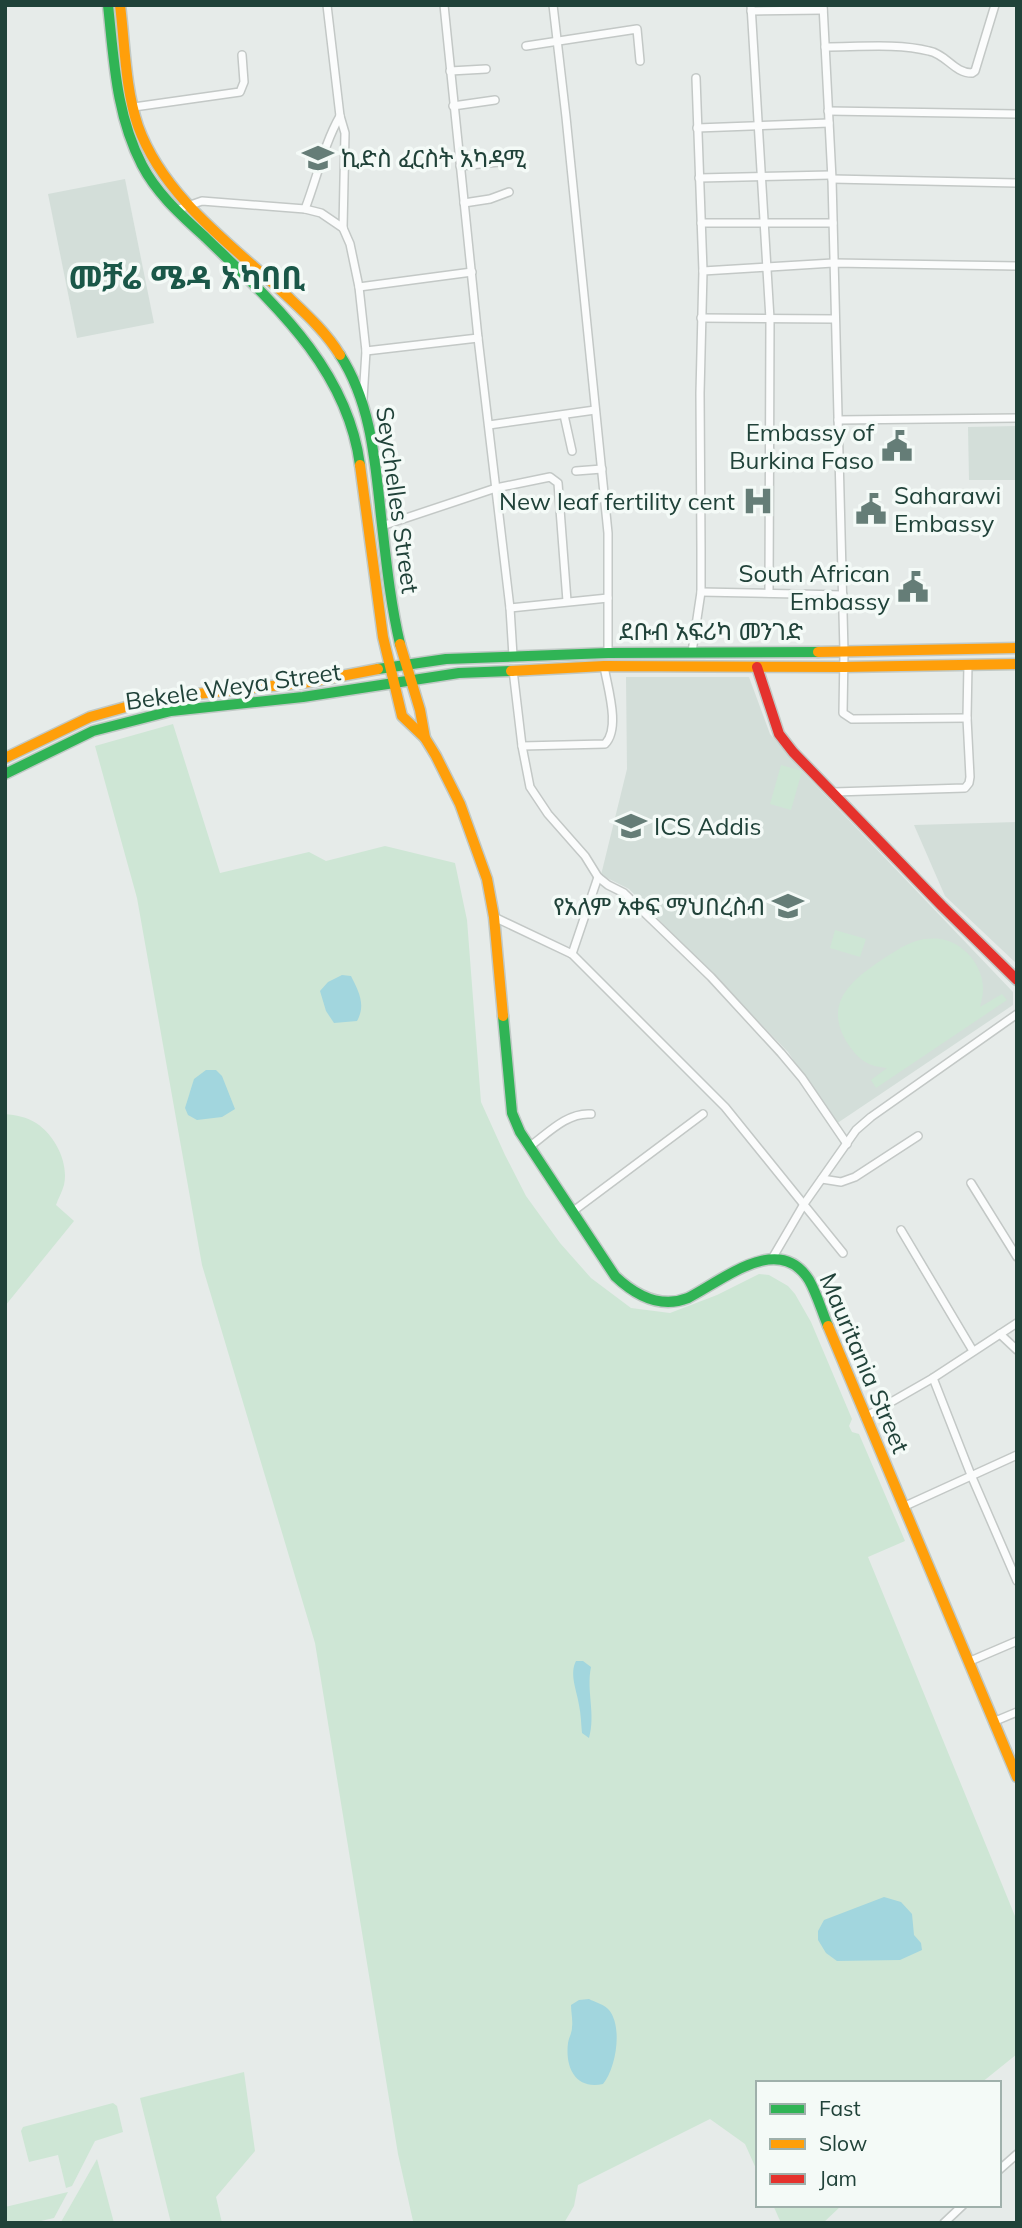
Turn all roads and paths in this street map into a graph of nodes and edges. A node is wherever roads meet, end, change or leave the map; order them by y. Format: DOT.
graph roads {
  1 [pos="108,5"];
  2 [pos="120,5"];
  3 [pos="327,5"];
  4 [pos="444,5"];
  5 [pos="553,5"];
  6 [pos="995,5"];
  7 [pos="751,8"];
  8 [pos="823,8"];
  9 [pos="557,39"];
  10 [pos="526,46"];
  11 [pos="825,47"];
  12 [pos="242,55"];
  13 [pos="639,61"];
  14 [pos="486,69"];
  15 [pos="450,71"];
  16 [pos="696,78"];
  17 [pos="495,100"];
  18 [pos="453,106"];
  19 [pos="134,107"];
  20 [pos="828,111"];
  21 [pos="1017,114"];
  22 [pos="340,116"];
  23 [pos="829,123"];
  24 [pos="760,127"];
  25 [pos="697,128"];
  26 [pos="500,162"];
  27 [pos="460,166"];
  28 [pos="762,176"];
  29 [pos="832,177"];
  30 [pos="699,178"];
  31 [pos="1017,183"];
  32 [pos="509,192"];
  33 [pos="464,203"];
  34 [pos="187,204"];
  35 [pos="305,209"];
  36 [pos="176,210"];
  37 [pos="701,223"];
  38 [pos="833,223"];
  39 [pos="765,224"];
  40 [pos="343,228"];
  41 [pos="833,264"];
  42 [pos="1017,267"];
  43 [pos="767,268"];
  44 [pos="703,271"];
  45 [pos="471,272"];
  46 [pos="359,287"];
  47 [pos="701,318"];
  48 [pos="770,319"];
  49 [pos="835,319"];
  50 [pos="478,338"];
  51 [pos="366,351"];
  52 [pos="363,399"];
  53 [pos="595,411"];
  54 [pos="564,415"];
  55 [pos="1017,418"];
  56 [pos="838,420"];
  57 [pos="489,425"];
  58 [pos="572,450"];
  59 [pos="602,469"];
  60 [pos="576,471"];
  61 [pos="496,488"];
  62 [pos="382,526"];
  63 [pos="701,592"];
  64 [pos="769,593"];
  65 [pos="843,595"];
  66 [pos="608,598"];
  67 [pos="567,601"];
  68 [pos="510,608"];
  69 [pos="1017,648"];
  70 [pos="692,652"];
  71 [pos="844,652"];
  72 [pos="608,653"];
  73 [pos="513,656"];
  74 [pos="407,664"];
  75 [pos="968,664"];
  76 [pos="1017,664"];
  77 [pos="604,666"];
  78 [pos="390,667"];
  79 [pos="757,667"];
  80 [pos="844,667"];
  81 [pos="513,670"];
  82 [pos="412,680"];
  83 [pos="394,683"];
  84 [pos="967,718"];
  85 [pos="425,738"];
  86 [pos="522,746"];
  87 [pos="5,758"];
  88 [pos="5,774"];
  89 [pos="834,792"];
  90 [pos="598,877"];
  91 [pos="494,917"];
  92 [pos="572,954"];
  93 [pos="1017,980"];
  94 [pos="1017,1014"];
  95 [pos="591,1114"];
  96 [pos="703,1114"];
  97 [pos="918,1136"];
  98 [pos="848,1144"];
  99 [pos="529,1147"];
  100 [pos="822,1179"];
  101 [pos="971,1183"];
  102 [pos="804,1204"];
  103 [pos="572,1212"];
  104 [pos="901,1230"];
  105 [pos="843,1254"];
  106 [pos="1017,1256"];
  107 [pos="773,1257"];
  108 [pos="1017,1323"];
  109 [pos="1000,1334"];
  110 [pos="1017,1350"];
  111 [pos="973,1351"];
  112 [pos="933,1378"];
  113 [pos="865,1417"];
  114 [pos="1017,1455"];
  115 [pos="971,1475"];
  116 [pos="903,1507"];
  117 [pos="1017,1581"];
  118 [pos="1017,1642"];
  119 [pos="968,1662"];
  120 [pos="1017,1712"];
  121 [pos="993,1722"];
  122 [pos="1017,1777"];
  123 [pos="1017,2154"];
  124 [pos="1001,2168"];
  125 [pos="960,2207"];
  126 [pos="944,2223"];
  1 -- 36 [label="main road, Seychelles Street"];
  2 -- 19 [label="main road, Seychelles Street"];
  3 -- 22 [label="street"];
  4 -- 15 [label="street"];
  5 -- 9 [label="street"];
  6 -- 11 [label="street"];
  7 -- 8 [label="street"];
  7 -- 24 [label="street"];
  8 -- 11 [label="street"];
  9 -- 10 [label="street"];
  9 -- 13 [label="street"];
  9 -- 53 [label="street"];
  11 -- 20 [label="street"];
  12 -- 19 [label="street"];
  14 -- 15 [label="street"];
  15 -- 18 [label="street"];
  16 -- 25 [label="street"];
  17 -- 18 [label="street"];
  18 -- 27 [label="street"];
  19 -- 34 [label="main road, Seychelles Street"];
  20 -- 21 [label="street"];
  20 -- 23 [label="street"];
  22 -- 35 [label="street"];
  22 -- 40 [label="street"];
  23 -- 24 [label="street"];
  23 -- 29 [label="street"];
  24 -- 25 [label="street"];
  24 -- 28 [label="street"];
  25 -- 30 [label="street"];
  26 -- 27 [label="street"];
  27 -- 33 [label="street"];
  28 -- 29 [label="street"];
  28 -- 30 [label="street"];
  28 -- 39 [label="street"];
  29 -- 31 [label="street"];
  29 -- 38 [label="street"];
  30 -- 37 [label="street"];
  32 -- 33 [label="street"];
  33 -- 45 [label="street"];
  34 -- 35 [label="street"];
  34 -- 36 [label="street"];
  34 -- 52 [label="main road, Seychelles Street"];
  35 -- 40 [label="street"];
  36 -- 78 [label="main road, Seychelles Street"];
  37 -- 39 [label="street"];
  37 -- 44 [label="street"];
  38 -- 39 [label="street"];
  38 -- 41 [label="street"];
  39 -- 43 [label="street"];
  40 -- 46 [label="street"];
  41 -- 42 [label="street"];
  41 -- 43 [label="street"];
  41 -- 49 [label="street"];
  43 -- 44 [label="street"];
  43 -- 48 [label="street"];
  44 -- 47 [label="street"];
  45 -- 46 [label="street"];
  45 -- 50 [label="street"];
  46 -- 51 [label="street"];
  47 -- 48 [label="street"];
  47 -- 63 [label="street"];
  48 -- 49 [label="street"];
  48 -- 64 [label="street"];
  49 -- 56 [label="street"];
  50 -- 51 [label="street"];
  50 -- 57 [label="street"];
  51 -- 52 [label="street"];
  52 -- 62 [label="main road, Seychelles Street"];
  53 -- 54 [label="street"];
  53 -- 59 [label="street"];
  54 -- 57 [label="street"];
  54 -- 58 [label="street"];
  55 -- 56 [label="street"];
  56 -- 65 [label="street"];
  57 -- 61 [label="street"];
  59 -- 60 [label="street"];
  59 -- 66 [label="street"];
  61 -- 62 [label="street"];
  61 -- 67 [label="street"];
  61 -- 68 [label="street"];
  62 -- 74 [label="main road, Seychelles Street"];
  63 -- 64 [label="street"];
  63 -- 70 [label="street"];
  64 -- 65 [label="street"];
  65 -- 71 [label="street"];
  66 -- 67 [label="street"];
  66 -- 72 [label="street"];
  67 -- 68 [label="street"];
  68 -- 73 [label="street"];
  69 -- 71 [label="main road, ደቡብ አፍሪካ መንገድ"];
  70 -- 71 [label="main road, ደቡብ አፍሪካ መንገድ"];
  70 -- 72 [label="main road, ደቡብ አፍሪካ መንገድ"];
  71 -- 80 [label="street"];
  72 -- 73 [label="main road, ደቡብ አፍሪካ መንገድ"];
  73 -- 74 [label="main road, ደቡብ አፍሪካ መንገድ"];
  74 -- 78 [label="main road, ደቡብ አፍሪካ መንገድ"];
  74 -- 82 [label="main road, Seychelles Street"];
  75 -- 76 [label="main road, ደቡብ አፍሪካ መንገድ"];
  75 -- 80 [label="main road, ደቡብ አፍሪካ መንገድ"];
  75 -- 84 [label="street"];
  77 -- 79 [label="main road, ደቡብ አፍሪካ መንገድ"];
  77 -- 81 [label="main road, ደቡብ አፍሪካ መንገድ"];
  77 -- 86 [label="street"];
  78 -- 83 [label="main road, Seychelles Street"];
  78 -- 87 [label="main road, ደቡብ አፍሪካ መንገድ"];
  79 -- 80 [label="main road, ደቡብ አፍሪካ መንገድ"];
  79 -- 89 [label="main road"];
  80 -- 84 [label="street"];
  81 -- 82 [label="main road, ደቡብ አፍሪካ መንገድ"];
  81 -- 86 [label="street"];
  82 -- 83 [label="main road, Bekele Weya Street"];
  82 -- 85 [label="main road"];
  83 -- 85 [label="main road"];
  83 -- 88 [label="main road, Bekele Weya Street"];
  84 -- 89 [label="street"];
  85 -- 91 [label="main road"];
  86 -- 90 [label="street"];
  89 -- 93 [label="main road"];
  90 -- 92 [label="street"];
  90 -- 98 [label="street"];
  91 -- 92 [label="street"];
  91 -- 99 [label="main road"];
  92 -- 102 [label="street"];
  94 -- 98 [label="street"];
  95 -- 99 [label="street"];
  96 -- 103 [label="street"];
  97 -- 100 [label="street"];
  98 -- 100 [label="street"];
  99 -- 103 [label="main road"];
  100 -- 102 [label="street"];
  101 -- 106 [label="street"];
  102 -- 105 [label="street"];
  102 -- 107 [label="street"];
  103 -- 107 [label="main road"];
  104 -- 111 [label="street"];
  107 -- 113 [label="main road, Mauritania Street"];
  108 -- 109 [label="street"];
  109 -- 110 [label="street"];
  109 -- 111 [label="street"];
  111 -- 112 [label="street"];
  112 -- 113 [label="street"];
  112 -- 115 [label="street"];
  113 -- 116 [label="main road, Mauritania Street"];
  114 -- 115 [label="street"];
  115 -- 116 [label="street"];
  115 -- 117 [label="street"];
  116 -- 119 [label="main road, Mauritania Street"];
  118 -- 119 [label="street"];
  119 -- 121 [label="main road, Mauritania Street"];
  120 -- 121 [label="street"];
  121 -- 122 [label="main road, Mauritania Street"];
  123 -- 124 [label="street"];
  125 -- 126 [label="street"];
}
